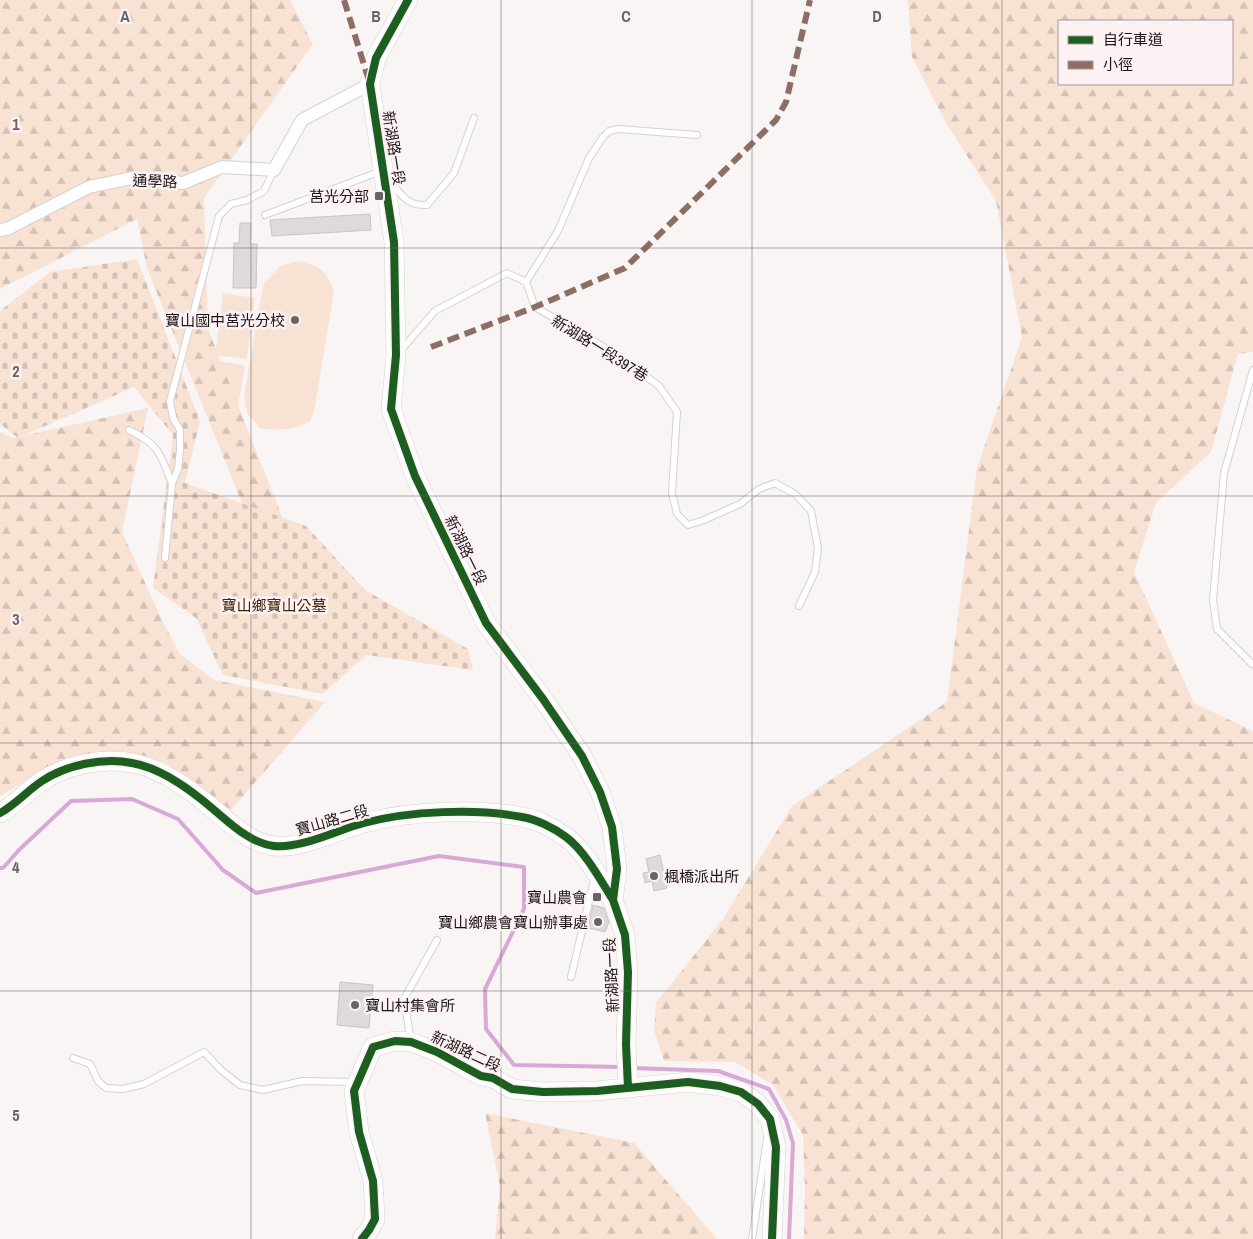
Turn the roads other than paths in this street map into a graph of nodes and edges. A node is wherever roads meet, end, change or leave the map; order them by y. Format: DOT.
graph roads {
  1 [pos="408,0"];
  2 [pos="370,84"];
  3 [pos="474,118"];
  4 [pos="697,135"];
  5 [pos="274,170"];
  6 [pos="383,170"];
  7 [pos="265,215"];
  8 [pos="0,230"];
  9 [pos="526,282"];
  10 [pos="396,355"];
  11 [pos="1253,370"];
  12 [pos="130,430"];
  13 [pos="172,484"];
  14 [pos="165,558"];
  15 [pos="799,606"];
  16 [pos="1252,664"];
  17 [pos="0,813"];
  18 [pos="595,872"];
  19 [pos="613,900"];
  20 [pos="437,940"];
  21 [pos="571,977"];
  22 [pos="411,1042"];
  23 [pos="73,1058"];
  24 [pos="357,1082"];
  25 [pos="628,1088"];
  26 [pos="770,1119"];
  27 [pos="362,1239"];
  28 [pos="752,1239"];
  29 [pos="772,1239"];
  1 -- 2 [label="street, 新湖路一段"];
  2 -- 5 [label="street"];
  2 -- 6 [label="street, 新湖路一段"];
  3 -- 6 [label="lane"];
  4 -- 9 [label="lane"];
  5 -- 8 [label="street, 通學路"];
  5 -- 13 [label="lane"];
  6 -- 7 [label="lane"];
  6 -- 10 [label="street, 新湖路一段"];
  9 -- 10 [label="lane"];
  9 -- 15 [label="lane, 新湖路一段397巷"];
  10 -- 19 [label="street, 新湖路一段"];
  11 -- 16 [label="lane"];
  12 -- 13 [label="lane"];
  13 -- 14 [label="lane"];
  17 -- 18 [label="street, 寶山路二段"];
  18 -- 19 [label="street, 寶山路二段"];
  18 -- 21 [label="lane"];
  19 -- 25 [label="street, 新湖路一段"];
  20 -- 22 [label="lane"];
  22 -- 24 [label="street, 新湖路二段"];
  22 -- 25 [label="street, 新湖路二段"];
  23 -- 24 [label="lane"];
  24 -- 27 [label="street, 新湖路二段"];
  25 -- 26 [label="street, 新湖路二段"];
  26 -- 28 [label="lane"];
  26 -- 29 [label="street"];
}
